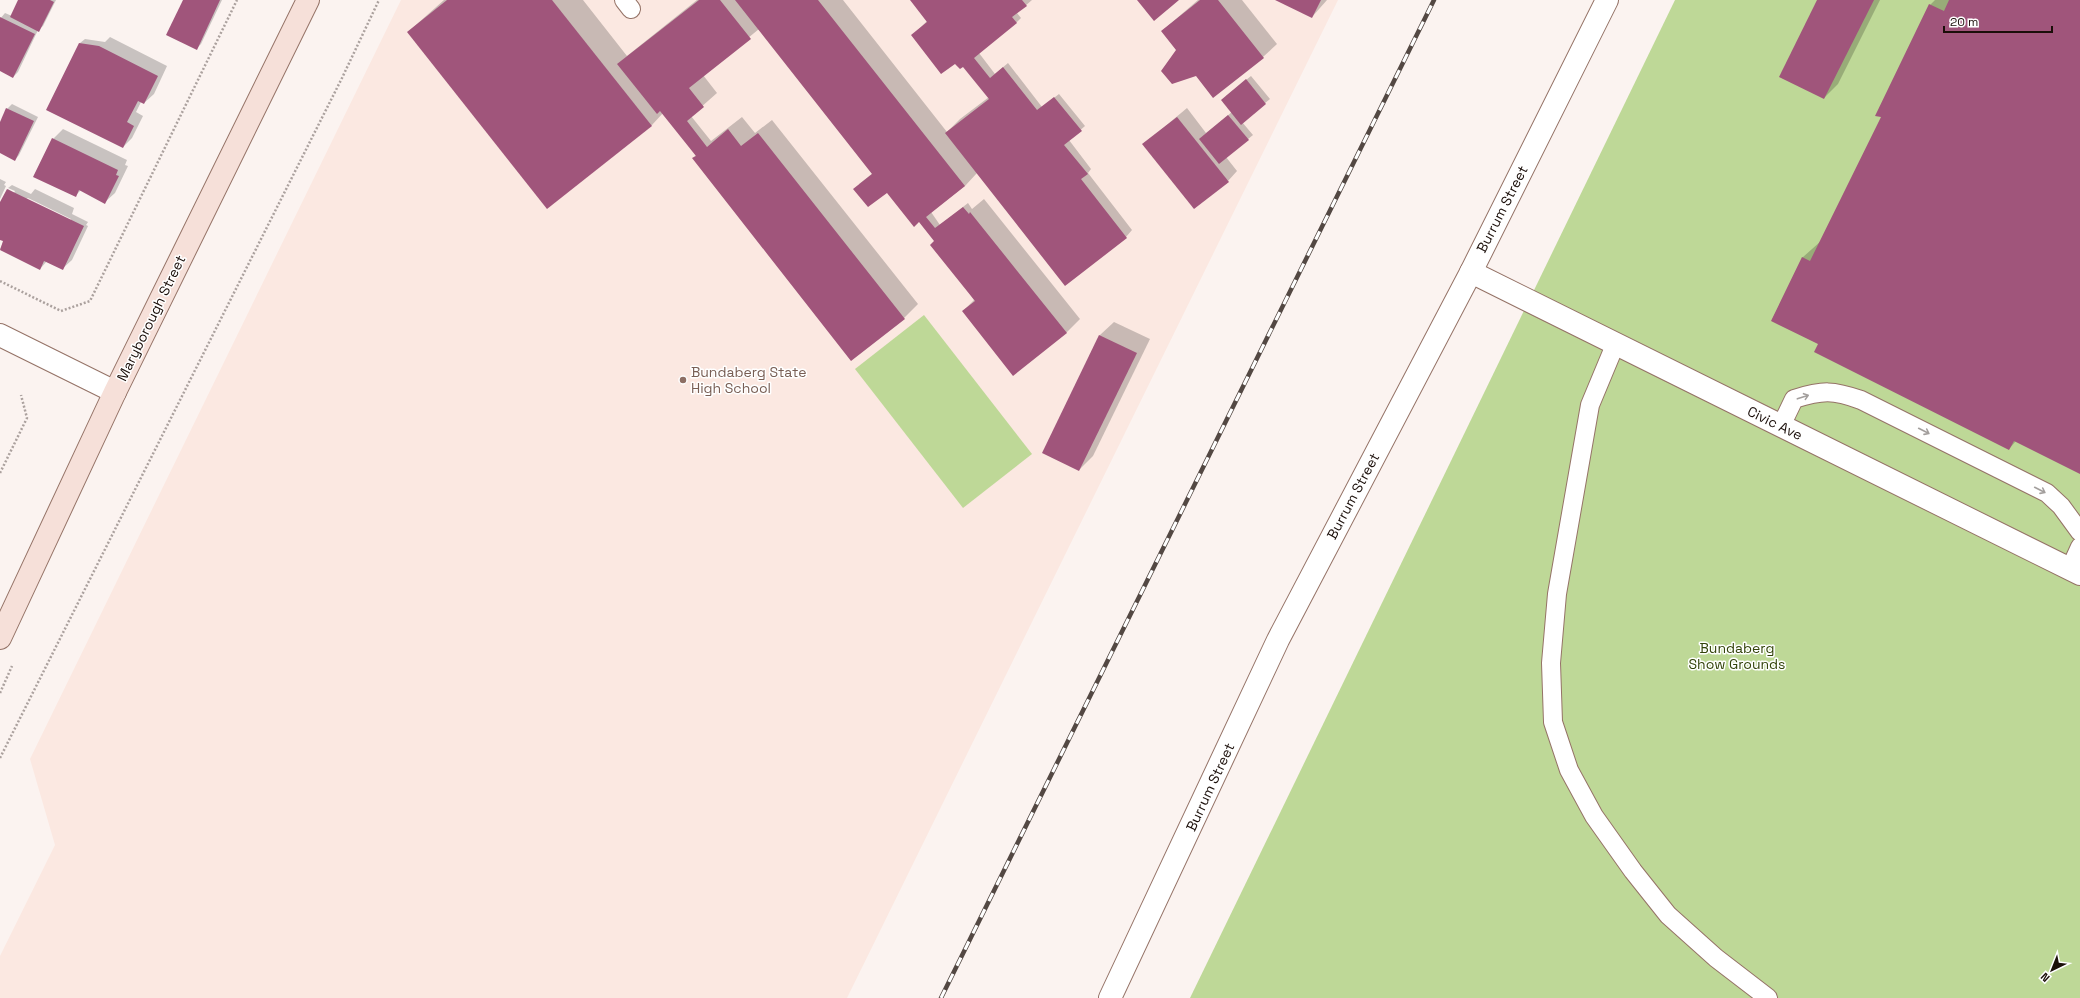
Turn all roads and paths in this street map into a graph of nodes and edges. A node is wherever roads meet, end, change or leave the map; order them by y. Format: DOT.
graph roads {
  1 [pos="237,0"];
  2 [pos="308,0"];
  3 [pos="379,0"];
  4 [pos="1607,0"];
  5 [pos="1471,272"];
  6 [pos="0,281"];
  7 [pos="0,334"];
  8 [pos="1615,345"];
  9 [pos="115,392"];
  10 [pos="21,394"];
  11 [pos="1781,426"];
  12 [pos="0,474"];
  13 [pos="2080,532"];
  14 [pos="2080,547"];
  15 [pos="2075,571"];
  16 [pos="0,638"];
  17 [pos="0,758"];
  18 [pos="1110,998"];
  19 [pos="1768,998"];
  1 -- 6 [label="path"];
  2 -- 9 [label="street, Maryborough Street"];
  3 -- 17 [label="path"];
  4 -- 5 [label="street, Burrum Street"];
  5 -- 8 [label="street, Civic Ave"];
  5 -- 18 [label="street, Burrum Street"];
  7 -- 9 [label="street"];
  8 -- 11 [label="street, Civic Ave"];
  8 -- 19 [label="lane"];
  9 -- 16 [label="street, Maryborough Street"];
  10 -- 12 [label="path"];
  11 -- 13 [label="lane, one-way"];
  11 -- 15 [label="street, Civic Ave"];
  14 -- 15 [label="lane"];
}
